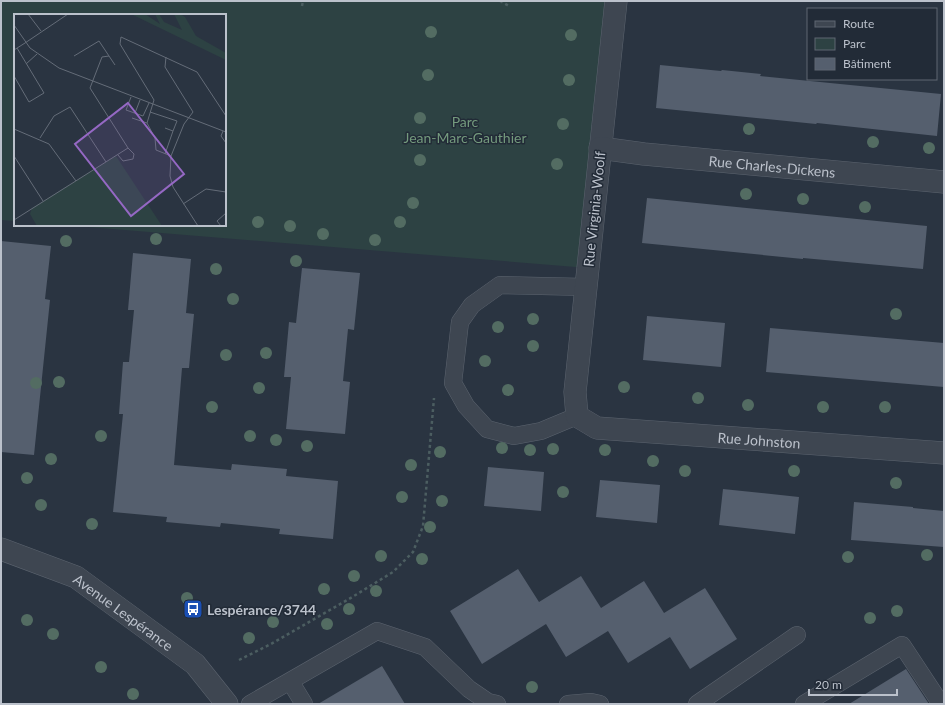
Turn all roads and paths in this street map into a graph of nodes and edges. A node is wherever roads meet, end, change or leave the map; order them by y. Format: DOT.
graph roads {
  1 [pos="303,1"];
  2 [pos="500,1"];
  3 [pos="616,1"];
  4 [pos="302,6"];
  5 [pos="509,6"];
  6 [pos="600,148"];
  7 [pos="944,182"];
  8 [pos="586,287"];
  9 [pos="434,393"];
  10 [pos="577,416"];
  11 [pos="944,453"];
  12 [pos="1,549"];
  13 [pos="797,635"];
  14 [pos="239,660"];
  15 [pos="290,681"];
  16 [pos="822,699"];
  17 [pos="227,704"];
  18 [pos="250,704"];
  19 [pos="304,704"];
  20 [pos="497,704"];
  21 [pos="568,704"];
  22 [pos="600,704"];
  23 [pos="697,704"];
  24 [pos="804,704"];
  25 [pos="941,704"];
  1 -- 4 [label="path"];
  2 -- 5 [label="path"];
  3 -- 6 [label="street, Rue Virginia-Woolf"];
  6 -- 7 [label="street, Rue Charles-Dickens"];
  6 -- 8 [label="street, Rue Virginia-Woolf"];
  8 -- 10 [label="street, Rue Virginia-Woolf"];
  8 -- 10 [label="lane"];
  9 -- 14 [label="path"];
  10 -- 11 [label="street, Rue Johnston"];
  12 -- 17 [label="street, Avenue Lespérance"];
  13 -- 23 [label="lane"];
  15 -- 18 [label="lane"];
  15 -- 19 [label="lane"];
  15 -- 20 [label="lane"];
  16 -- 24 [label="lane"];
  16 -- 25 [label="lane"];
  21 -- 22 [label="lane"];
}
